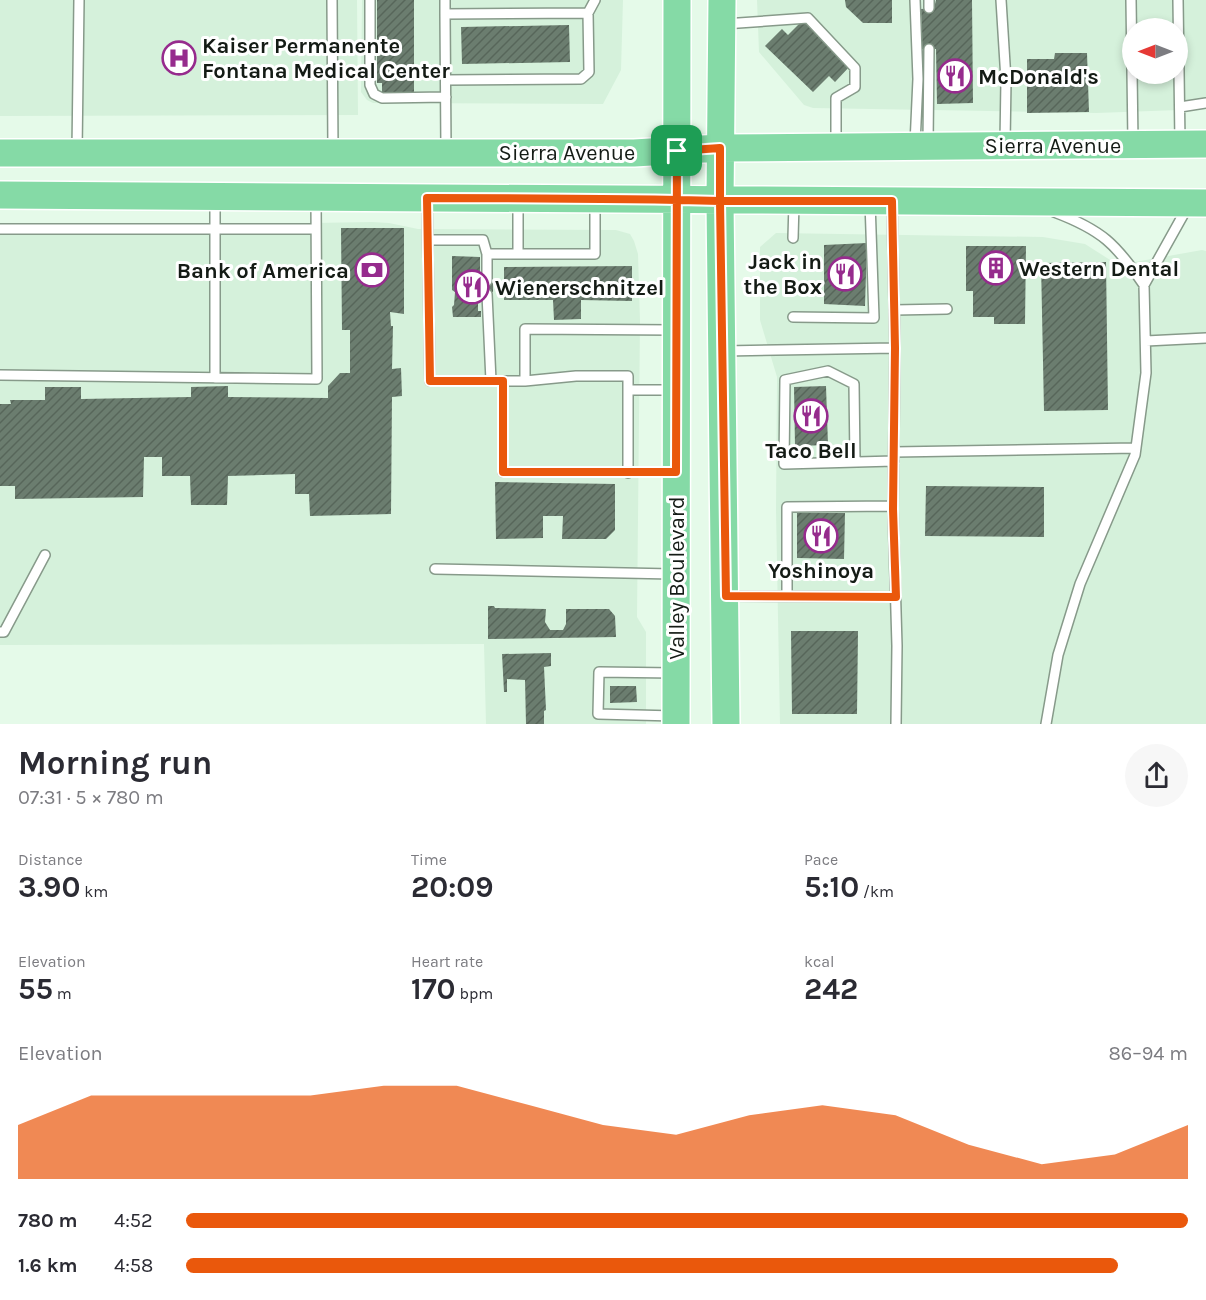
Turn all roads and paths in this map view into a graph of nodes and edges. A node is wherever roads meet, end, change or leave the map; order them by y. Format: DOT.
graph roads {
  1 [pos="79,0"];
  2 [pos="332,0"];
  3 [pos="370,0"];
  4 [pos="445,0"];
  5 [pos="595,0"];
  6 [pos="677,0"];
  7 [pos="915,0"];
  8 [pos="1001,0"];
  9 [pos="1131,0"];
  10 [pos="1178,0"];
  11 [pos="722,12"];
  12 [pos="588,13"];
  13 [pos="445,14"];
  14 [pos="929,49"];
  15 [pos="446,80"];
  16 [pos="446,97"];
  17 [pos="1206,103"];
  18 [pos="1180,107"];
  19 [pos="1133,144"];
  20 [pos="1193,144"];
  21 [pos="1005,145"];
  22 [pos="922,146"];
  23 [pos="836,147"];
  24 [pos="720,148"];
  25 [pos="677,151"];
  26 [pos="0,153"];
  27 [pos="333,153"];
  28 [pos="446,153"];
  29 [pos="77,154"];
  30 [pos="0,195"];
  31 [pos="215,196"];
  32 [pos="316,197"];
  33 [pos="427,198"];
  34 [pos="518,198"];
  35 [pos="595,198"];
  36 [pos="676,200"];
  37 [pos="720,201"];
  38 [pos="794,201"];
  39 [pos="881,201"];
  40 [pos="1029,202"];
  41 [pos="1198,203"];
  42 [pos="0,229"];
  43 [pos="216,229"];
  44 [pos="316,229"];
  45 [pos="793,238"];
  46 [pos="428,240"];
  47 [pos="488,254"];
  48 [pos="518,254"];
  49 [pos="488,281"];
  50 [pos="1144,285"];
  51 [pos="488,294"];
  52 [pos="947,309"];
  53 [pos="894,310"];
  54 [pos="793,317"];
  55 [pos="677,330"];
  56 [pos="1206,338"];
  57 [pos="1146,341"];
  58 [pos="895,348"];
  59 [pos="722,351"];
  60 [pos="0,375"];
  61 [pos="215,378"];
  62 [pos="491,381"];
  63 [pos="503,381"];
  64 [pos="525,381"];
  65 [pos="628,390"];
  66 [pos="677,390"];
  67 [pos="1136,448"];
  68 [pos="894,456"];
  69 [pos="855,461"];
  70 [pos="676,472"];
  71 [pos="628,473"];
  72 [pos="893,506"];
  73 [pos="45,555"];
  74 [pos="435,569"];
  75 [pos="676,574"];
  76 [pos="726,596"];
  77 [pos="787,596"];
  78 [pos="896,597"];
  79 [pos="0,632"];
  80 [pos="676,673"];
  81 [pos="676,720"];
  82 [pos="726,724"];
  83 [pos="896,724"];
  84 [pos="1046,724"];
  1 -- 29 [label="lane"];
  2 -- 27 [label="lane"];
  3 -- 16 [label="lane"];
  4 -- 13 [label="lane"];
  5 -- 12 [label="lane"];
  6 -- 25 [label="main road, Valley Boulevard"];
  7 -- 22 [label="lane"];
  8 -- 21 [label="lane"];
  9 -- 19 [label="lane"];
  10 -- 18 [label="lane"];
  11 -- 23 [label="lane"];
  11 -- 24 [label="main road"];
  12 -- 13 [label="lane"];
  12 -- 15 [label="lane"];
  13 -- 15 [label="lane"];
  14 -- 22 [label="lane"];
  15 -- 16 [label="lane"];
  16 -- 28 [label="lane"];
  17 -- 18 [label="lane"];
  18 -- 20 [label="lane"];
  19 -- 20 [label="main road, Sierra Avenue"];
  19 -- 21 [label="main road, Sierra Avenue"];
  21 -- 22 [label="main road, Sierra Avenue"];
  22 -- 23 [label="main road, Sierra Avenue"];
  23 -- 24 [label="main road, Sierra Avenue"];
  24 -- 25 [label="main road, Sierra Avenue"];
  24 -- 37 [label="main road"];
  25 -- 28 [label="main road, Sierra Avenue"];
  25 -- 36 [label="main road, Valley Boulevard"];
  26 -- 29 [label="main road, Sierra Avenue"];
  27 -- 28 [label="main road, Sierra Avenue"];
  27 -- 29 [label="main road, Sierra Avenue"];
  30 -- 31 [label="main road, Sierra Avenue"];
  31 -- 32 [label="main road, Sierra Avenue"];
  31 -- 43 [label="lane"];
  32 -- 33 [label="main road, Sierra Avenue"];
  32 -- 44 [label="lane"];
  33 -- 34 [label="main road, Sierra Avenue"];
  33 -- 46 [label="lane"];
  34 -- 35 [label="main road, Sierra Avenue"];
  34 -- 48 [label="lane"];
  35 -- 36 [label="main road, Sierra Avenue"];
  35 -- 48 [label="lane"];
  36 -- 37 [label="main road, Sierra Avenue"];
  36 -- 55 [label="main road, Valley Boulevard"];
  37 -- 38 [label="main road, Sierra Avenue"];
  37 -- 59 [label="main road"];
  38 -- 39 [label="main road, Sierra Avenue"];
  38 -- 45 [label="lane"];
  39 -- 40 [label="main road, Sierra Avenue"];
  39 -- 53 [label="lane"];
  39 -- 54 [label="lane"];
  40 -- 41 [label="main road, Sierra Avenue"];
  40 -- 50 [label="lane"];
  41 -- 50 [label="lane"];
  42 -- 43 [label="lane"];
  43 -- 44 [label="lane"];
  43 -- 61 [label="lane"];
  44 -- 61 [label="lane"];
  46 -- 47 [label="lane"];
  46 -- 62 [label="lane"];
  47 -- 48 [label="lane"];
  47 -- 49 [label="lane"];
  50 -- 57 [label="lane"];
  51 -- 62 [label="lane"];
  52 -- 53 [label="lane"];
  53 -- 58 [label="lane"];
  55 -- 64 [label="lane"];
  55 -- 66 [label="main road, Valley Boulevard"];
  56 -- 57 [label="lane"];
  57 -- 67 [label="lane"];
  58 -- 59 [label="lane"];
  58 -- 68 [label="lane"];
  59 -- 76 [label="main road"];
  60 -- 61 [label="lane"];
  62 -- 63 [label="lane"];
  63 -- 64 [label="lane"];
  63 -- 71 [label="lane"];
  64 -- 65 [label="lane"];
  65 -- 66 [label="lane"];
  65 -- 71 [label="lane"];
  66 -- 70 [label="main road, Valley Boulevard"];
  67 -- 68 [label="lane"];
  67 -- 84 [label="lane"];
  68 -- 69 [label="lane"];
  68 -- 72 [label="lane"];
  69 -- 69 [label="lane"];
  70 -- 71 [label="lane"];
  70 -- 75 [label="main road, Valley Boulevard"];
  72 -- 77 [label="lane"];
  72 -- 78 [label="lane"];
  73 -- 79 [label="lane"];
  74 -- 75 [label="lane"];
  75 -- 80 [label="main road, Valley Boulevard"];
  76 -- 77 [label="lane"];
  76 -- 82 [label="main road"];
  77 -- 78 [label="lane"];
  78 -- 83 [label="lane"];
  80 -- 81 [label="main road, Valley Boulevard"];
  80 -- 81 [label="lane"];
}
